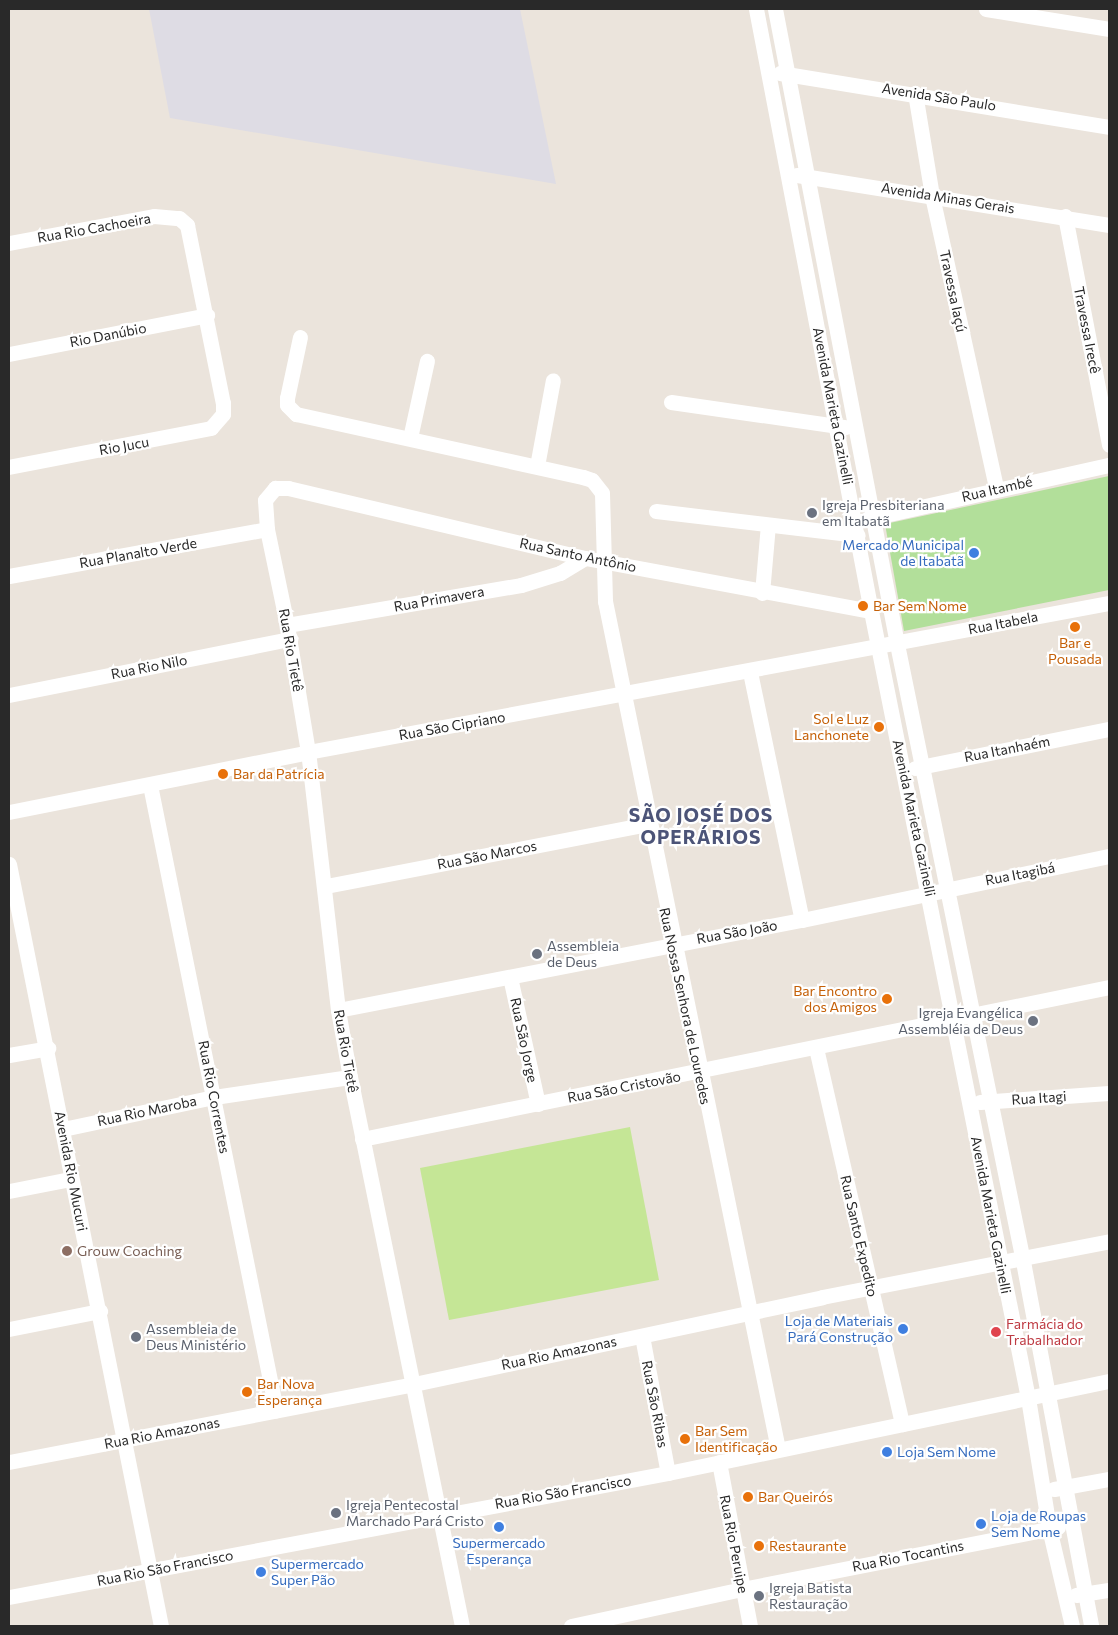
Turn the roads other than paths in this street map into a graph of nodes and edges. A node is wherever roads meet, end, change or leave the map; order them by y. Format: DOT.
graph roads {
  1 [pos="756,9"];
  2 [pos="776,9"];
  3 [pos="986,9"];
  4 [pos="1109,29"];
  5 [pos="768,72"];
  6 [pos="788,74"];
  7 [pos="915,93"];
  8 [pos="1109,127"];
  9 [pos="787,174"];
  10 [pos="806,175"];
  11 [pos="932,196"];
  12 [pos="1065,216"];
  13 [pos="1109,225"];
  14 [pos="9,243"];
  15 [pos="207,315"];
  16 [pos="837,332"];
  17 [pos="818,334"];
  18 [pos="300,337"];
  19 [pos="9,354"];
  20 [pos="427,361"];
  21 [pos="553,380"];
  22 [pos="672,402"];
  23 [pos="837,426"];
  24 [pos="856,428"];
  25 [pos="410,438"];
  26 [pos="1109,445"];
  27 [pos="1109,465"];
  28 [pos="537,466"];
  29 [pos="9,467"];
  30 [pos="288,488"];
  31 [pos="996,488"];
  32 [pos="656,511"];
  33 [pos="875,517"];
  34 [pos="768,525"];
  35 [pos="267,529"];
  36 [pos="857,529"];
  37 [pos="586,558"];
  38 [pos="603,561"];
  39 [pos="9,576"];
  40 [pos="762,594"];
  41 [pos="1109,603"];
  42 [pos="871,612"];
  43 [pos="289,632"];
  44 [pos="897,644"];
  45 [pos="879,648"];
  46 [pos="750,672"];
  47 [pos="624,694"];
  48 [pos="9,695"];
  49 [pos="1109,729"];
  50 [pos="308,752"];
  51 [pos="923,766"];
  52 [pos="904,771"];
  53 [pos="150,785"];
  54 [pos="9,812"];
  55 [pos="648,824"];
  56 [pos="1109,856"];
  57 [pos="9,864"];
  58 [pos="326,886"];
  59 [pos="947,889"];
  60 [pos="930,893"];
  61 [pos="802,920"];
  62 [pos="673,944"];
  63 [pos="510,977"];
  64 [pos="1109,987"];
  65 [pos="338,1010"];
  66 [pos="973,1013"];
  67 [pos="952,1018"];
  68 [pos="48,1048"];
  69 [pos="816,1048"];
  70 [pos="9,1055"];
  71 [pos="699,1072"];
  72 [pos="350,1077"];
  73 [pos="1109,1093"];
  74 [pos="214,1097"];
  75 [pos="990,1101"];
  76 [pos="968,1102"];
  77 [pos="538,1104"];
  78 [pos="63,1129"];
  79 [pos="362,1139"];
  80 [pos="71,1179"];
  81 [pos="9,1192"];
  82 [pos="1109,1241"];
  83 [pos="1022,1256"];
  84 [pos="1000,1261"];
  85 [pos="871,1287"];
  86 [pos="100,1312"];
  87 [pos="749,1313"];
  88 [pos="9,1329"];
  89 [pos="642,1336"];
  90 [pos="1109,1381"];
  91 [pos="414,1384"];
  92 [pos="1049,1394"];
  93 [pos="1028,1398"];
  94 [pos="276,1410"];
  95 [pos="902,1424"];
  96 [pos="125,1440"];
  97 [pos="778,1449"];
  98 [pos="9,1462"];
  99 [pos="719,1462"];
  100 [pos="668,1473"];
  101 [pos="1109,1479"];
  102 [pos="1063,1486"];
  103 [pos="1044,1492"];
  104 [pos="440,1514"];
  105 [pos="1070,1525"];
  106 [pos="1049,1528"];
  107 [pos="149,1572"];
  108 [pos="742,1588"];
  109 [pos="1109,1590"];
  110 [pos="1085,1594"];
  111 [pos="9,1597"];
  112 [pos="1066,1597"];
  113 [pos="161,1626"];
  114 [pos="462,1626"];
  115 [pos="571,1626"];
  116 [pos="750,1626"];
  117 [pos="1072,1626"];
  118 [pos="1091,1626"];
  1 -- 5 [label="street, Avenida Marieta Gazinelli"];
  2 -- 6 [label="street, Avenida Marieta Gazinelli"];
  3 -- 4 [label="street"];
  5 -- 6 [label="street, Avenida São Paulo"];
  5 -- 9 [label="street, Avenida Marieta Gazinelli"];
  6 -- 7 [label="street, Avenida São Paulo"];
  6 -- 10 [label="street, Avenida Marieta Gazinelli"];
  7 -- 8 [label="street, Avenida São Paulo"];
  7 -- 11 [label="street, Travessa Iaçú"];
  9 -- 10 [label="street, Avenida Minas Gerais"];
  9 -- 17 [label="street, Avenida Marieta Gazinelli"];
  10 -- 11 [label="street, Avenida Minas Gerais"];
  10 -- 16 [label="street, Avenida Marieta Gazinelli"];
  11 -- 12 [label="street, Avenida Minas Gerais"];
  11 -- 31 [label="street, Travessa Iaçú"];
  12 -- 13 [label="street, Avenida Minas Gerais"];
  12 -- 26 [label="street, Travessa Irecê"];
  14 -- 15 [label="street, Rua Rio Cachoeira"];
  15 -- 19 [label="street, Rio Danúbio"];
  15 -- 29 [label="street, Rio Jucu"];
  16 -- 17 [label="street"];
  16 -- 24 [label="street, Avenida Marieta Gazinelli"];
  17 -- 23 [label="street, Avenida Marieta Gazinelli"];
  18 -- 25 [label="street, Rua Nossa Senhora de Louredes"];
  20 -- 25 [label="street"];
  21 -- 28 [label="street"];
  22 -- 23 [label="street"];
  23 -- 24 [label="street"];
  23 -- 36 [label="street, Avenida Marieta Gazinelli"];
  24 -- 33 [label="street, Avenida Marieta Gazinelli"];
  25 -- 28 [label="street, Rua Nossa Senhora de Louredes"];
  27 -- 31 [label="street, Rua Itambé"];
  28 -- 38 [label="street, Rua Nossa Senhora de Louredes"];
  30 -- 35 [label="street, Rua Rio Tietê"];
  30 -- 37 [label="street, Rua Santo Antônio"];
  31 -- 33 [label="street, Rua Itambé"];
  32 -- 34 [label="street"];
  33 -- 36 [label="street, Rua Itambé"];
  33 -- 44 [label="street, Avenida Marieta Gazinelli"];
  34 -- 36 [label="street"];
  34 -- 40 [label="street"];
  35 -- 39 [label="street, Rua Planalto Verde"];
  35 -- 43 [label="street, Rua Rio Tietê"];
  36 -- 42 [label="street, Avenida Marieta Gazinelli"];
  37 -- 38 [label="street, Rua Santo Antônio"];
  37 -- 43 [label="street, Rua Primavera"];
  38 -- 40 [label="street, Rua Santo Antônio"];
  38 -- 47 [label="street, Rua Nossa Senhora de Louredes"];
  40 -- 42 [label="street, Rua Santo Antônio"];
  41 -- 44 [label="street, Rua Itabela"];
  42 -- 45 [label="street, Avenida Marieta Gazinelli"];
  43 -- 48 [label="street, Rua Rio Nilo"];
  43 -- 50 [label="street, Rua Rio Tietê"];
  44 -- 45 [label="street, Rua São Cipriano"];
  44 -- 51 [label="street, Avenida Marieta Gazinelli"];
  45 -- 46 [label="street, Rua São Cipriano"];
  45 -- 52 [label="street, Avenida Marieta Gazinelli"];
  46 -- 47 [label="street, Rua São Cipriano"];
  46 -- 61 [label="street"];
  47 -- 50 [label="street, Rua São Cipriano"];
  47 -- 55 [label="street, Rua Nossa Senhora de Louredes"];
  49 -- 51 [label="street, Rua Itanhaém"];
  50 -- 53 [label="street, Rua São Cipriano"];
  50 -- 58 [label="street, Rua Rio Tietê"];
  51 -- 52 [label="street, Rua Itanhaém"];
  51 -- 59 [label="street, Avenida Marieta Gazinelli"];
  52 -- 60 [label="street, Avenida Marieta Gazinelli"];
  53 -- 54 [label="street, Rua São Cipriano"];
  53 -- 74 [label="street, Rua Rio Correntes"];
  55 -- 58 [label="street, Rua São Marcos"];
  55 -- 62 [label="street, Rua Nossa Senhora de Louredes"];
  56 -- 59 [label="street, Rua Itagibá"];
  57 -- 68 [label="street, Avenida Rio Mucuri"];
  58 -- 65 [label="street, Rua Rio Tietê"];
  59 -- 60 [label="street, Rua Itagibá"];
  59 -- 66 [label="street, Avenida Marieta Gazinelli"];
  60 -- 61 [label="street, Rua São João"];
  60 -- 67 [label="street, Avenida Marieta Gazinelli"];
  61 -- 62 [label="street, Rua São João"];
  62 -- 63 [label="street, Rua São João"];
  62 -- 71 [label="street, Rua Nossa Senhora de Louredes"];
  63 -- 65 [label="street, Rua São João"];
  63 -- 77 [label="street, Rua São Jorge"];
  64 -- 66 [label="street, Rua São Cristovão"];
  65 -- 72 [label="street, Rua Rio Tietê"];
  66 -- 67 [label="street, Rua São Cristovão"];
  66 -- 75 [label="street, Avenida Marieta Gazinelli"];
  67 -- 69 [label="street, Rua São Cristovão"];
  67 -- 76 [label="street, Avenida Marieta Gazinelli"];
  68 -- 70 [label="street"];
  68 -- 78 [label="street, Avenida Rio Mucuri"];
  69 -- 71 [label="street, Rua São Cristovão"];
  69 -- 85 [label="street, Rua Santo Expedito"];
  71 -- 77 [label="street, Rua São Cristovão"];
  71 -- 87 [label="street, Rua Nossa Senhora de Louredes"];
  72 -- 74 [label="street, Rua Rio Maroba"];
  72 -- 79 [label="street, Rua Rio Tietê"];
  73 -- 75 [label="street, Rua Itagi"];
  74 -- 78 [label="street, Rua Rio Maroba"];
  74 -- 94 [label="street, Rua Rio Correntes"];
  75 -- 76 [label="street, Rua Itagi"];
  75 -- 83 [label="street, Avenida Marieta Gazinelli"];
  76 -- 84 [label="street, Avenida Marieta Gazinelli"];
  77 -- 79 [label="street, Rua São Cristovão"];
  78 -- 80 [label="street, Avenida Rio Mucuri"];
  79 -- 91 [label="street, Rua Rio Tietê"];
  80 -- 81 [label="street"];
  80 -- 86 [label="street, Avenida Rio Mucuri"];
  82 -- 83 [label="street, Rua Rio Amazonas"];
  83 -- 84 [label="street, Rua Rio Amazonas"];
  83 -- 92 [label="street, Avenida Marieta Gazinelli"];
  84 -- 85 [label="street, Rua Rio Amazonas"];
  84 -- 93 [label="street, Avenida Marieta Gazinelli"];
  85 -- 87 [label="street, Rua Rio Amazonas"];
  85 -- 95 [label="street, Rua Santo Expedito"];
  86 -- 88 [label="street"];
  86 -- 96 [label="street, Avenida Rio Mucuri"];
  87 -- 89 [label="street, Rua Rio Amazonas"];
  87 -- 97 [label="street, Rua Nossa Senhora de Louredes"];
  89 -- 91 [label="street, Rua Rio Amazonas"];
  89 -- 100 [label="street, Rua São Ribas"];
  90 -- 92 [label="street, Rua Rio São Francisco"];
  91 -- 94 [label="street, Rua Rio Amazonas"];
  91 -- 104 [label="street, Rua Rio Tietê"];
  92 -- 93 [label="street, Rua Rio São Francisco"];
  92 -- 102 [label="street, Avenida Marieta Gazinelli"];
  93 -- 95 [label="street, Rua Rio São Francisco"];
  93 -- 103 [label="street, Avenida Marieta Gazinelli"];
  94 -- 96 [label="street, Rua Rio Amazonas"];
  95 -- 97 [label="street, Rua Rio São Francisco"];
  96 -- 98 [label="street, Rua Rio Amazonas"];
  96 -- 107 [label="street, Avenida Rio Mucuri"];
  97 -- 99 [label="street, Rua Rio São Francisco"];
  99 -- 100 [label="street, Rua Rio São Francisco"];
  99 -- 108 [label="street, Rua Rio Peruipe"];
  100 -- 104 [label="street, Rua Rio São Francisco"];
  101 -- 102 [label="street"];
  102 -- 103 [label="street"];
  102 -- 105 [label="street, Avenida Marieta Gazinelli"];
  103 -- 106 [label="street, Avenida Marieta Gazinelli"];
  104 -- 107 [label="street, Rua Rio São Francisco"];
  104 -- 114 [label="street, Rua Rio Tietê"];
  105 -- 106 [label="street, Rua Rio Tocantins"];
  105 -- 110 [label="street, Avenida Marieta Gazinelli"];
  106 -- 108 [label="street, Rua Rio Tocantins"];
  106 -- 112 [label="street, Avenida Marieta Gazinelli"];
  107 -- 111 [label="street, Rua Rio São Francisco"];
  107 -- 113 [label="street, Avenida Rio Mucuri"];
  108 -- 115 [label="street, Rua Rio Tocantins"];
  108 -- 116 [label="street, Rua Rio Peruipe"];
  109 -- 110 [label="street"];
  110 -- 112 [label="street"];
  110 -- 118 [label="street, Avenida Marieta Gazinelli"];
  112 -- 117 [label="street, Avenida Marieta Gazinelli"];
}
